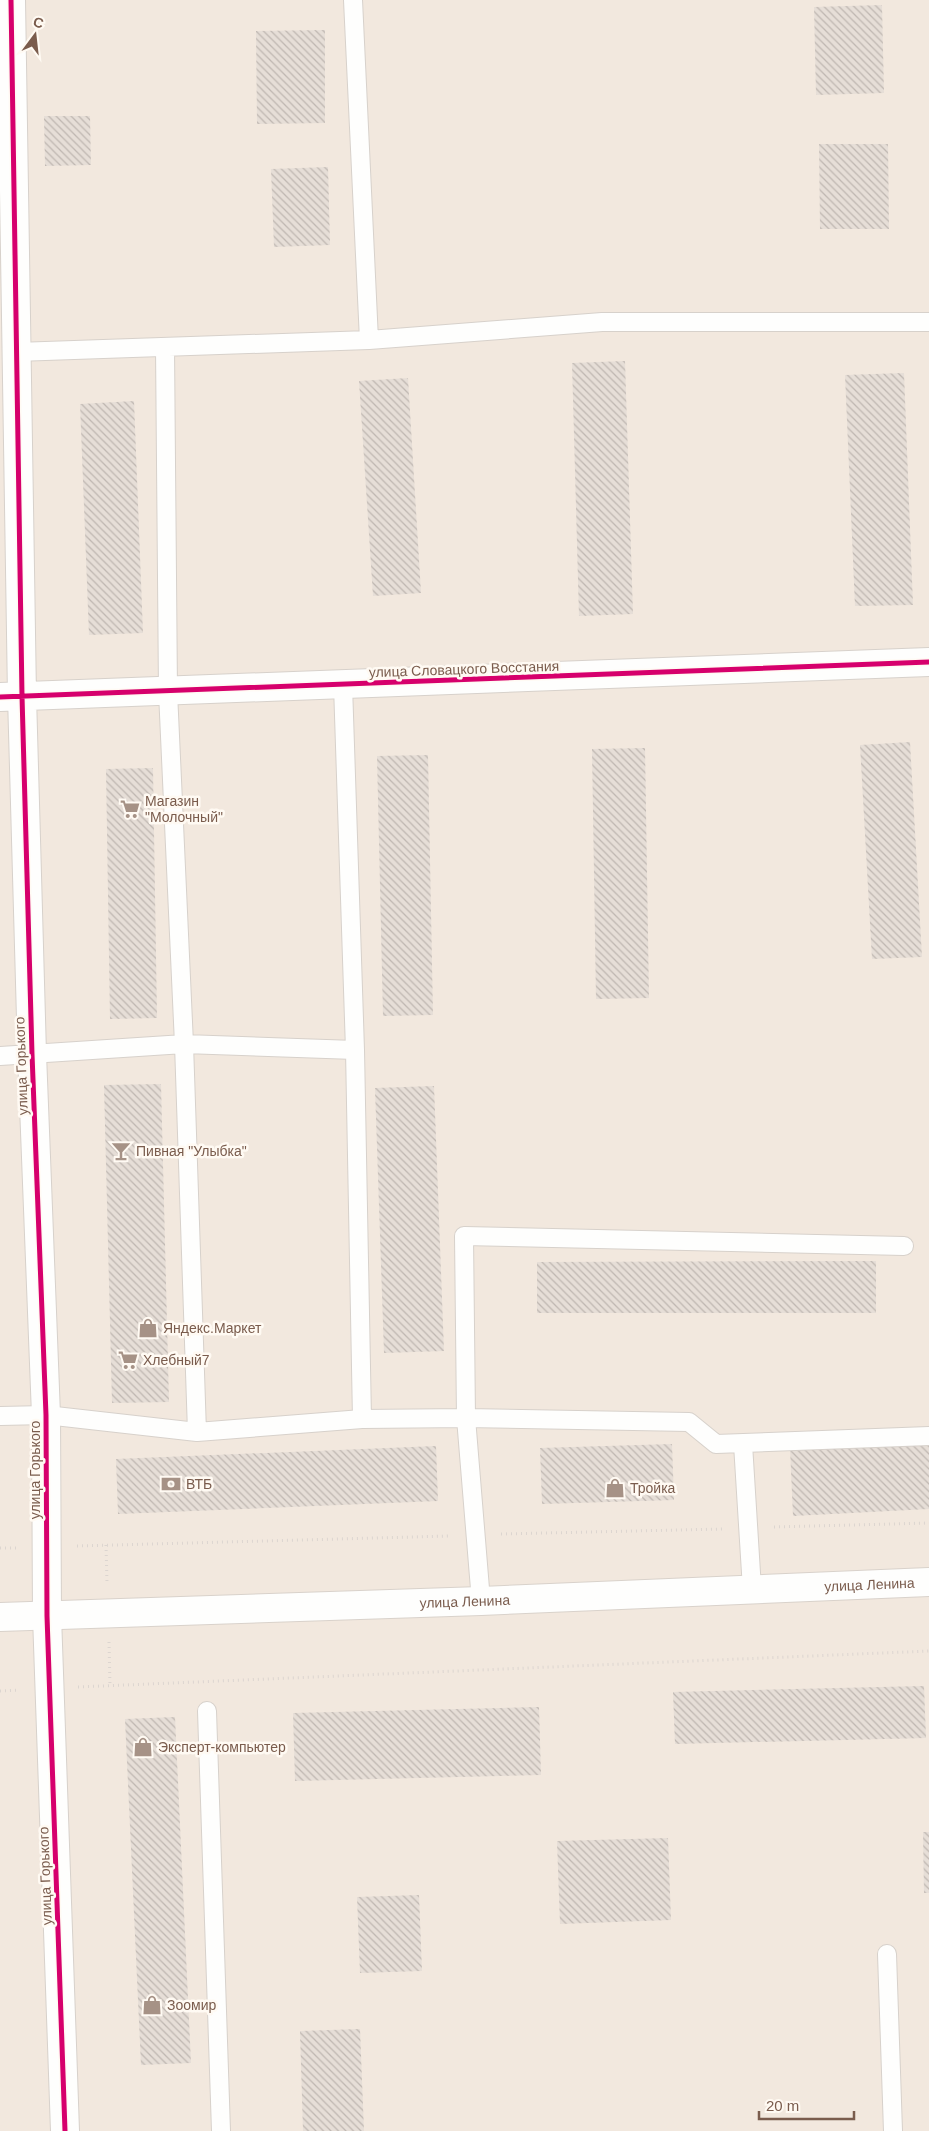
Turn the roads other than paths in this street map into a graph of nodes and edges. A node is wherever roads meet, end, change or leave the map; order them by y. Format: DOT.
graph roads {
  1 [pos="11,0"];
  2 [pos="353,0"];
  3 [pos="929,322"];
  4 [pos="370,340"];
  5 [pos="165,347"];
  6 [pos="16,352"];
  7 [pos="929,662"];
  8 [pos="343,685"];
  9 [pos="168,692"];
  10 [pos="11,696"];
  11 [pos="184,1044"];
  12 [pos="355,1050"];
  13 [pos="32,1054"];
  14 [pos="0,1056"];
  15 [pos="904,1246"];
  16 [pos="46,1414"];
  17 [pos="0,1416"];
  18 [pos="466,1418"];
  19 [pos="362,1419"];
  20 [pos="197,1432"];
  21 [pos="929,1436"];
  22 [pos="744,1444"];
  23 [pos="929,1582"];
  24 [pos="752,1589"];
  25 [pos="481,1600"];
  26 [pos="47,1616"];
  27 [pos="0,1617"];
  28 [pos="207,1711"];
  29 [pos="886,1954"];
  30 [pos="65,2131"];
  31 [pos="221,2131"];
  32 [pos="893,2131"];
  1 -- 6 [label="street, улица Горького"];
  2 -- 4 [label="lane"];
  3 -- 4 [label="lane"];
  4 -- 5 [label="lane"];
  5 -- 6 [label="lane"];
  5 -- 9 [label="lane"];
  6 -- 10 [label="street, улица Горького"];
  7 -- 8 [label="street, улица Словацкого Восстания"];
  8 -- 9 [label="street, улица Словацкого Восстания"];
  8 -- 12 [label="lane"];
  9 -- 10 [label="street, улица Словацкого Восстания"];
  9 -- 11 [label="lane"];
  10 -- 13 [label="street, улица Горького"];
  11 -- 12 [label="lane"];
  11 -- 13 [label="lane"];
  11 -- 20 [label="lane"];
  12 -- 19 [label="lane"];
  13 -- 14 [label="lane"];
  13 -- 16 [label="street, улица Горького"];
  15 -- 18 [label="lane"];
  16 -- 17 [label="lane"];
  16 -- 20 [label="lane"];
  16 -- 26 [label="street, улица Горького"];
  18 -- 19 [label="lane"];
  18 -- 22 [label="lane"];
  18 -- 25 [label="lane"];
  19 -- 20 [label="lane"];
  21 -- 22 [label="lane"];
  22 -- 24 [label="lane"];
  23 -- 24 [label="street, улица Ленина"];
  24 -- 25 [label="street, улица Ленина"];
  25 -- 26 [label="street, улица Ленина"];
  26 -- 27 [label="street, улица Ленина"];
  26 -- 30 [label="street, улица Горького"];
  28 -- 31 [label="lane"];
  29 -- 32 [label="lane"];
}
